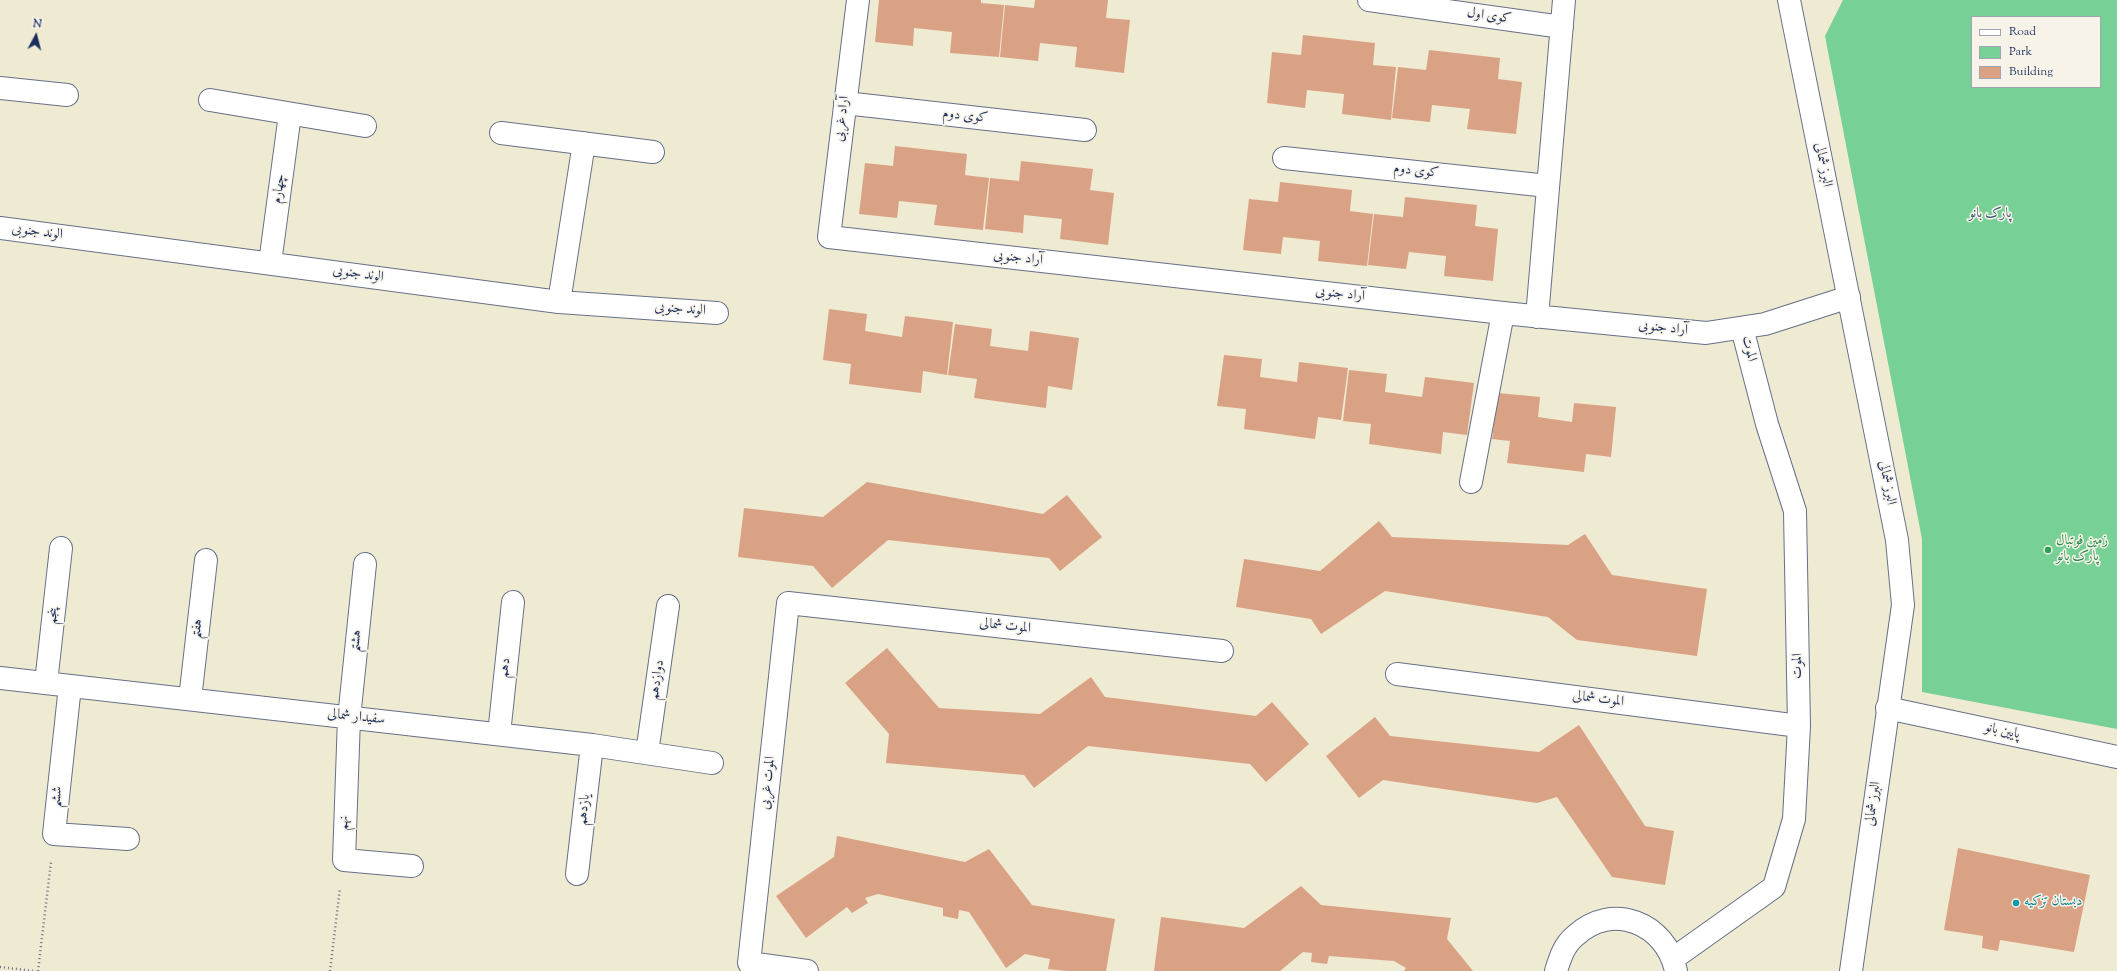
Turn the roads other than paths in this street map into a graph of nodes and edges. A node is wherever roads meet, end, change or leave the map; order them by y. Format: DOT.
graph roads {
  1 [pos="858,0"];
  2 [pos="1369,0"];
  3 [pos="1564,0"];
  4 [pos="1789,0"];
  5 [pos="1562,26"];
  6 [pos="0,88"];
  7 [pos="67,95"];
  8 [pos="210,100"];
  9 [pos="845,103"];
  10 [pos="290,114"];
  11 [pos="365,126"];
  12 [pos="1085,130"];
  13 [pos="501,133"];
  14 [pos="584,143"];
  15 [pos="653,152"];
  16 [pos="1284,158"];
  17 [pos="1548,186"];
  18 [pos="0,228"];
  19 [pos="829,237"];
  20 [pos="270,263"];
  21 [pos="1849,297"];
  22 [pos="559,302"];
  23 [pos="717,313"];
  24 [pos="1503,313"];
  25 [pos="1537,317"];
  26 [pos="1742,328"];
  27 [pos="1471,482"];
  28 [pos="61,548"];
  29 [pos="206,560"];
  30 [pos="365,564"];
  31 [pos="513,602"];
  32 [pos="788,603"];
  33 [pos="668,606"];
  34 [pos="1222,652"];
  35 [pos="1397,674"];
  36 [pos="0,678"];
  37 [pos="46,683"];
  38 [pos="70,686"];
  39 [pos="190,699"];
  40 [pos="1887,708"];
  41 [pos="349,718"];
  42 [pos="1799,726"];
  43 [pos="499,734"];
  44 [pos="592,745"];
  45 [pos="647,753"];
  46 [pos="2117,757"];
  47 [pos="712,763"];
  48 [pos="128,839"];
  49 [pos="412,866"];
  50 [pos="577,874"];
  51 [pos="1675,964"];
  52 [pos="807,971"];
  53 [pos="1556,971"];
  54 [pos="1851,971"];
  1 -- 9 [label="street, آراد غربی"];
  2 -- 5 [label="street, کوی اول"];
  3 -- 5 [label="street"];
  4 -- 21 [label="street, البرز شمالی"];
  5 -- 17 [label="street"];
  6 -- 7 [label="street"];
  8 -- 10 [label="street"];
  9 -- 12 [label="street, کوی دوم"];
  9 -- 19 [label="street, آراد غربی"];
  10 -- 11 [label="street"];
  10 -- 20 [label="street, چهارم"];
  13 -- 14 [label="street"];
  14 -- 15 [label="street"];
  14 -- 22 [label="street"];
  16 -- 17 [label="street, کوی دوم"];
  17 -- 25 [label="street"];
  18 -- 20 [label="street, الوند جنوبی"];
  19 -- 24 [label="street, آراد جنوبی"];
  20 -- 22 [label="street, الوند جنوبی"];
  21 -- 26 [label="street, آراد جنوبی"];
  21 -- 40 [label="street, البرز شمالی"];
  22 -- 23 [label="street, الوند جنوبی"];
  24 -- 25 [label="street, آراد جنوبی"];
  24 -- 27 [label="street"];
  25 -- 26 [label="street, آراد جنوبی"];
  26 -- 42 [label="street, الموت"];
  28 -- 37 [label="street, پنجم"];
  29 -- 39 [label="street, هفتم"];
  30 -- 41 [label="street, هشتم"];
  31 -- 43 [label="street, دهم"];
  32 -- 34 [label="street, الموت شمالی"];
  32 -- 52 [label="street, الموت غربی"];
  33 -- 45 [label="street, دوازدهم"];
  35 -- 42 [label="street, الموت شمالی"];
  36 -- 37 [label="street, سفیدار شمالی"];
  37 -- 38 [label="street, سفیدار شمالی"];
  38 -- 39 [label="street, سفیدار شمالی"];
  38 -- 48 [label="street, ششم"];
  39 -- 41 [label="street, سفیدار شمالی"];
  40 -- 46 [label="street, پایین بانو"];
  40 -- 54 [label="street, البرز شمالی"];
  41 -- 43 [label="street, سفیدار شمالی"];
  41 -- 49 [label="street, نهم"];
  42 -- 51 [label="street, الموت"];
  43 -- 44 [label="street, سفیدار شمالی"];
  44 -- 45 [label="street, سفیدار شمالی"];
  44 -- 50 [label="street, یازدهم"];
  45 -- 47 [label="street, سفیدار شمالی"];
  51 -- 53 [label="street"];
}
